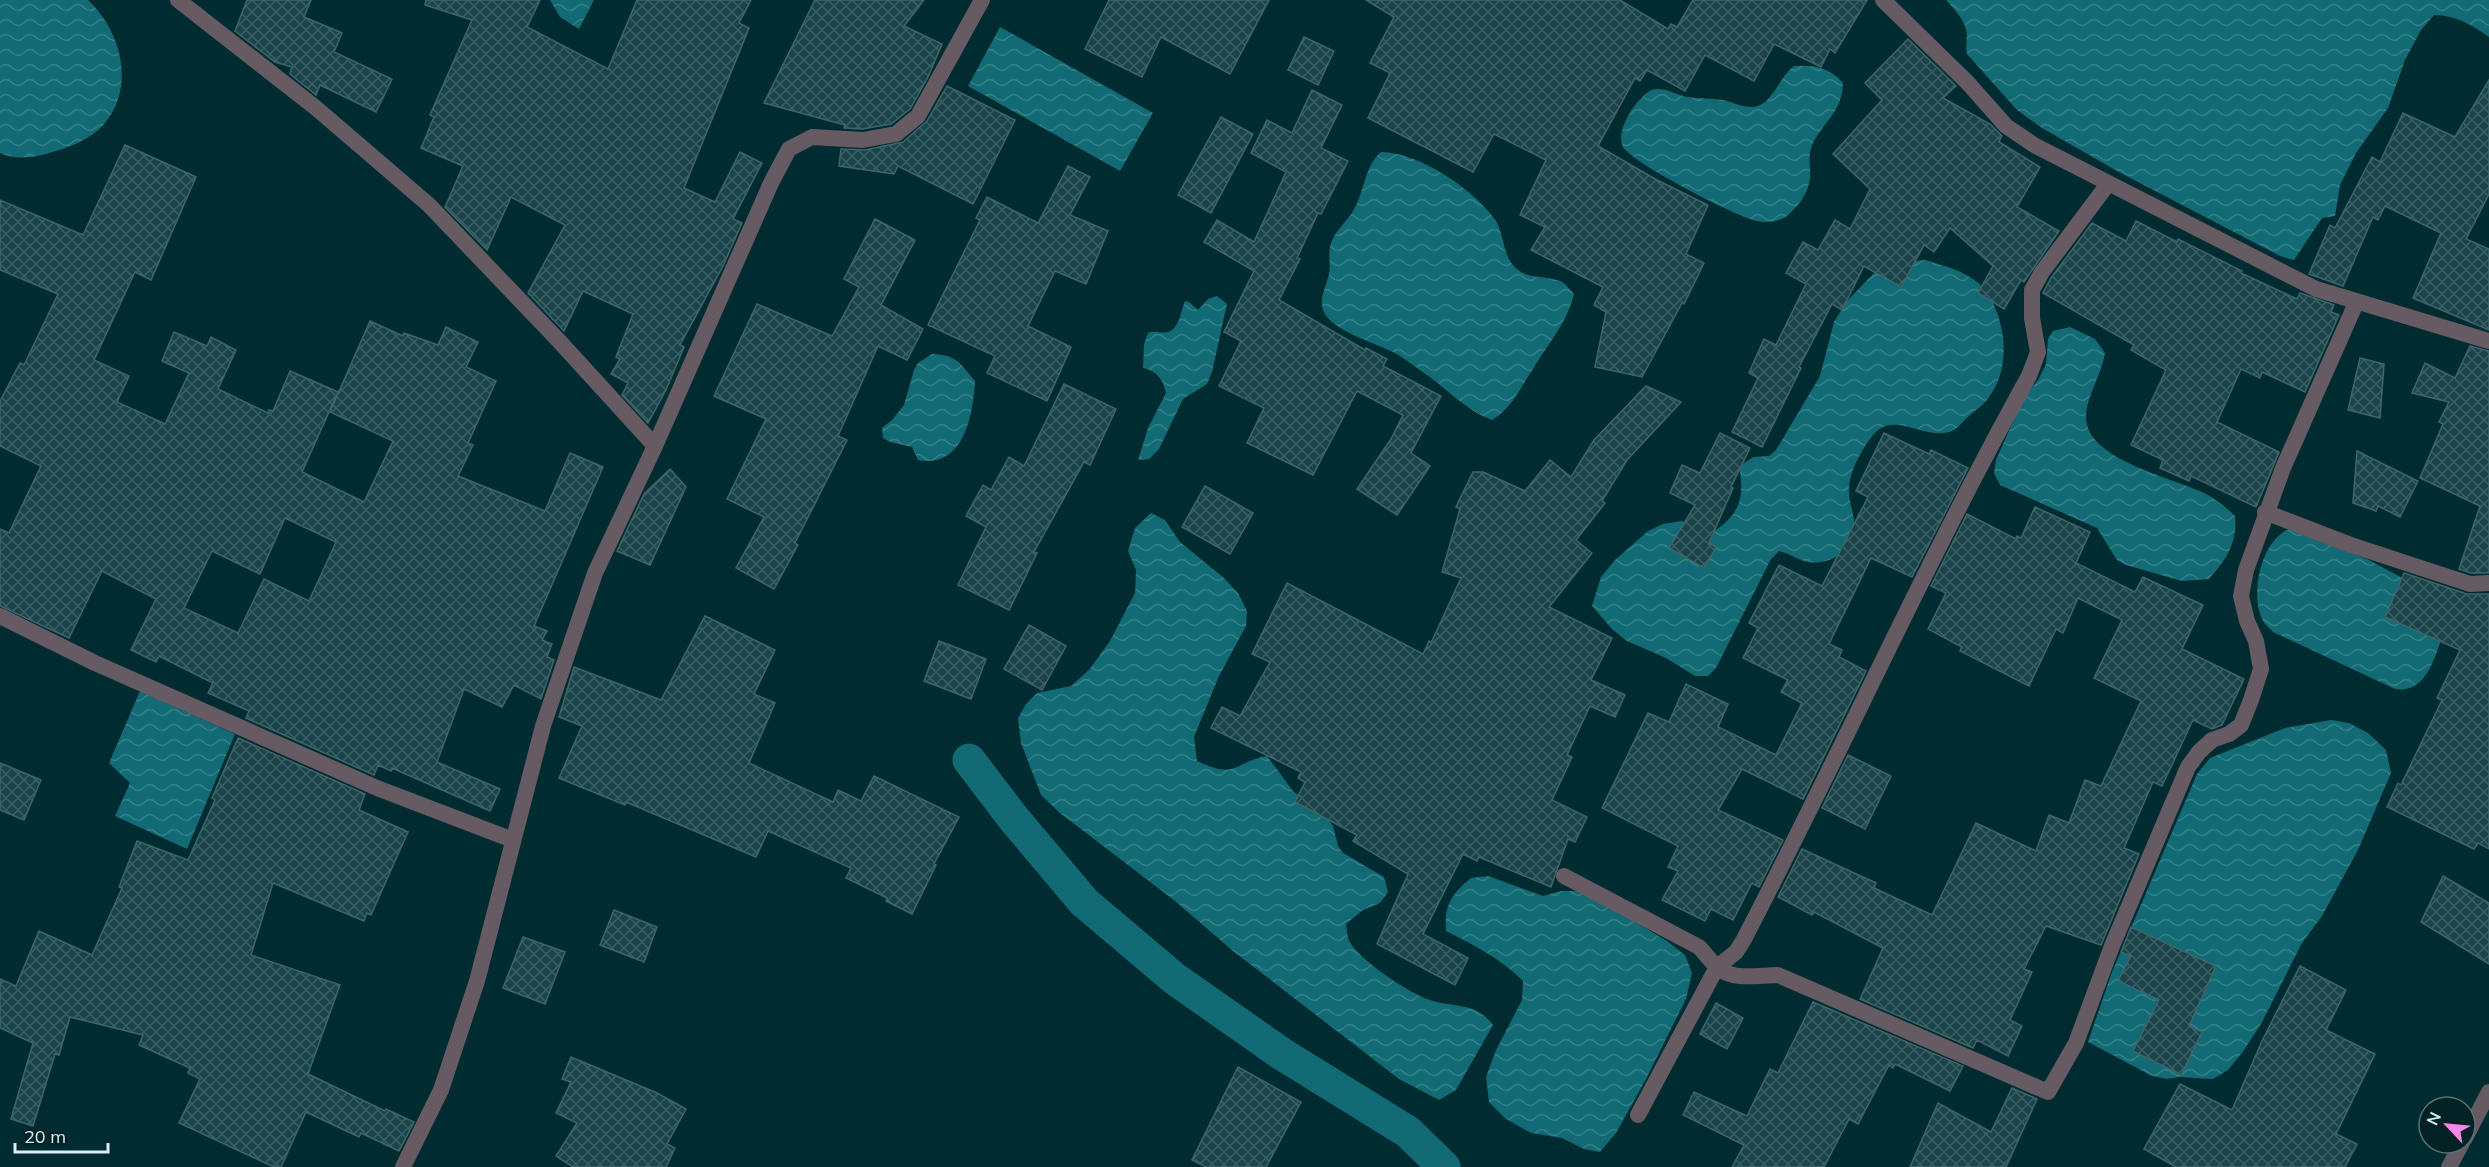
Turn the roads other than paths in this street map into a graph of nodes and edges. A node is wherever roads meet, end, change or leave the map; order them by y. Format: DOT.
graph roads {
  1 [pos="178,0"];
  2 [pos="982,0"];
  3 [pos="1883,0"];
  4 [pos="2108,184"];
  5 [pos="2356,303"];
  6 [pos="2489,341"];
  7 [pos="655,446"];
  8 [pos="2265,512"];
  9 [pos="2489,583"];
  10 [pos="0,616"];
  11 [pos="513,840"];
  12 [pos="1564,876"];
  13 [pos="1717,967"];
  14 [pos="2489,1092"];
  15 [pos="1638,1115"];
  16 [pos="2477,1115"];
  17 [pos="403,1167"];
  1 -- 7 [label="street"];
  2 -- 7 [label="street"];
  3 -- 4 [label="street"];
  4 -- 5 [label="street"];
  4 -- 13 [label="street"];
  5 -- 6 [label="street"];
  5 -- 8 [label="street"];
  7 -- 11 [label="street"];
  8 -- 9 [label="street"];
  8 -- 13 [label="street"];
  10 -- 11 [label="street"];
  11 -- 17 [label="street"];
  12 -- 13 [label="street"];
  13 -- 15 [label="street"];
  14 -- 16 [label="street"];
}
